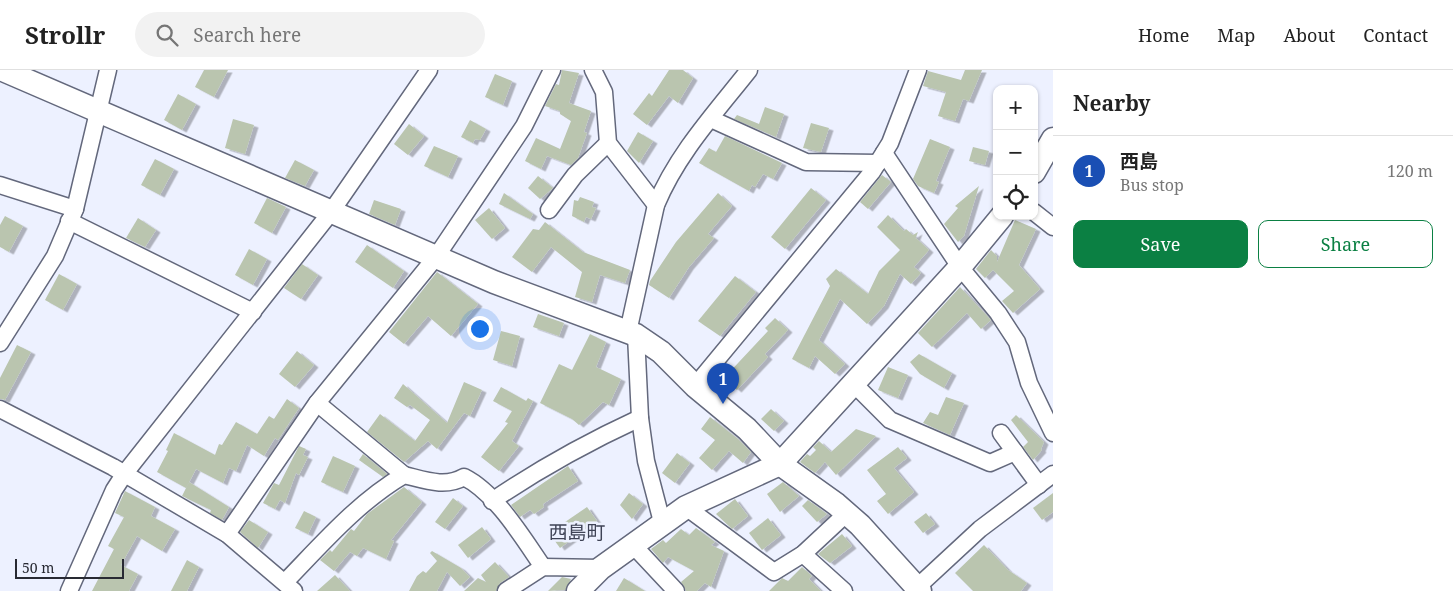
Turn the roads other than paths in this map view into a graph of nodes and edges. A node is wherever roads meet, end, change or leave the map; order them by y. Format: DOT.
graph roads {
  1 [pos="3,70"];
  2 [pos="108,70"];
  3 [pos="429,70"];
  4 [pos="552,70"];
  5 [pos="593,70"];
  6 [pos="749,70"];
  7 [pos="918,70"];
  8 [pos="99,112"];
  9 [pos="711,119"];
  10 [pos="1053,139"];
  11 [pos="608,143"];
  12 [pos="881,158"];
  13 [pos="1038,165"];
  14 [pos="0,185"];
  15 [pos="656,206"];
  16 [pos="549,210"];
  17 [pos="332,212"];
  18 [pos="72,215"];
  19 [pos="1038,215"];
  20 [pos="999,220"];
  21 [pos="1053,226"];
  22 [pos="436,258"];
  23 [pos="960,267"];
  24 [pos="253,312"];
  25 [pos="7,316"];
  26 [pos="632,334"];
  27 [pos="0,343"];
  28 [pos="852,382"];
  29 [pos="695,386"];
  30 [pos="317,403"];
  31 [pos="0,409"];
  32 [pos="640,418"];
  33 [pos="1001,433"];
  34 [pos="1053,433"];
  35 [pos="1015,452"];
  36 [pos="780,464"];
  37 [pos="125,473"];
  38 [pos="1053,474"];
  39 [pos="404,475"];
  40 [pos="1038,485"];
  41 [pos="492,501"];
  42 [pos="686,507"];
  43 [pos="847,513"];
  44 [pos="662,522"];
  45 [pos="227,534"];
  46 [pos="632,544"];
  47 [pos="803,554"];
  48 [pos="543,567"];
  49 [pos="600,568"];
  50 [pos="290,586"];
  51 [pos="916,590"];
  52 [pos="70,591"];
  53 [pos="506,591"];
  54 [pos="578,591"];
  55 [pos="676,591"];
  56 [pos="844,591"];
  1 -- 8 [label="street"];
  2 -- 8 [label="street"];
  3 -- 17 [label="street"];
  4 -- 22 [label="street"];
  5 -- 11 [label="street"];
  6 -- 9 [label="street"];
  7 -- 12 [label="street"];
  8 -- 17 [label="street"];
  8 -- 18 [label="street"];
  9 -- 12 [label="street"];
  9 -- 15 [label="street"];
  10 -- 13 [label="street"];
  11 -- 15 [label="street"];
  11 -- 16 [label="street"];
  12 -- 23 [label="street"];
  12 -- 29 [label="street"];
  14 -- 18 [label="street"];
  15 -- 26 [label="street"];
  17 -- 22 [label="street"];
  17 -- 24 [label="street"];
  18 -- 24 [label="street"];
  18 -- 25 [label="street"];
  19 -- 21 [label="street"];
  20 -- 23 [label="street"];
  22 -- 26 [label="street"];
  22 -- 30 [label="street"];
  23 -- 28 [label="street"];
  23 -- 34 [label="street"];
  24 -- 37 [label="street"];
  25 -- 27 [label="street"];
  26 -- 29 [label="street"];
  26 -- 32 [label="street"];
  28 -- 35 [label="street"];
  28 -- 36 [label="street"];
  29 -- 36 [label="street"];
  30 -- 39 [label="street"];
  30 -- 45 [label="street"];
  31 -- 37 [label="street"];
  32 -- 41 [label="street"];
  32 -- 44 [label="street"];
  33 -- 35 [label="street"];
  35 -- 40 [label="street"];
  36 -- 42 [label="street"];
  36 -- 43 [label="street"];
  37 -- 45 [label="street"];
  37 -- 52 [label="street"];
  38 -- 40 [label="street"];
  39 -- 41 [label="street"];
  39 -- 50 [label="street"];
  40 -- 51 [label="street"];
  41 -- 48 [label="street"];
  42 -- 44 [label="street"];
  42 -- 47 [label="street"];
  43 -- 47 [label="street"];
  43 -- 51 [label="street"];
  44 -- 46 [label="street"];
  45 -- 50 [label="street"];
  46 -- 49 [label="street"];
  46 -- 55 [label="street"];
  47 -- 56 [label="street"];
  48 -- 49 [label="street"];
  48 -- 53 [label="street"];
  49 -- 54 [label="street"];
}
